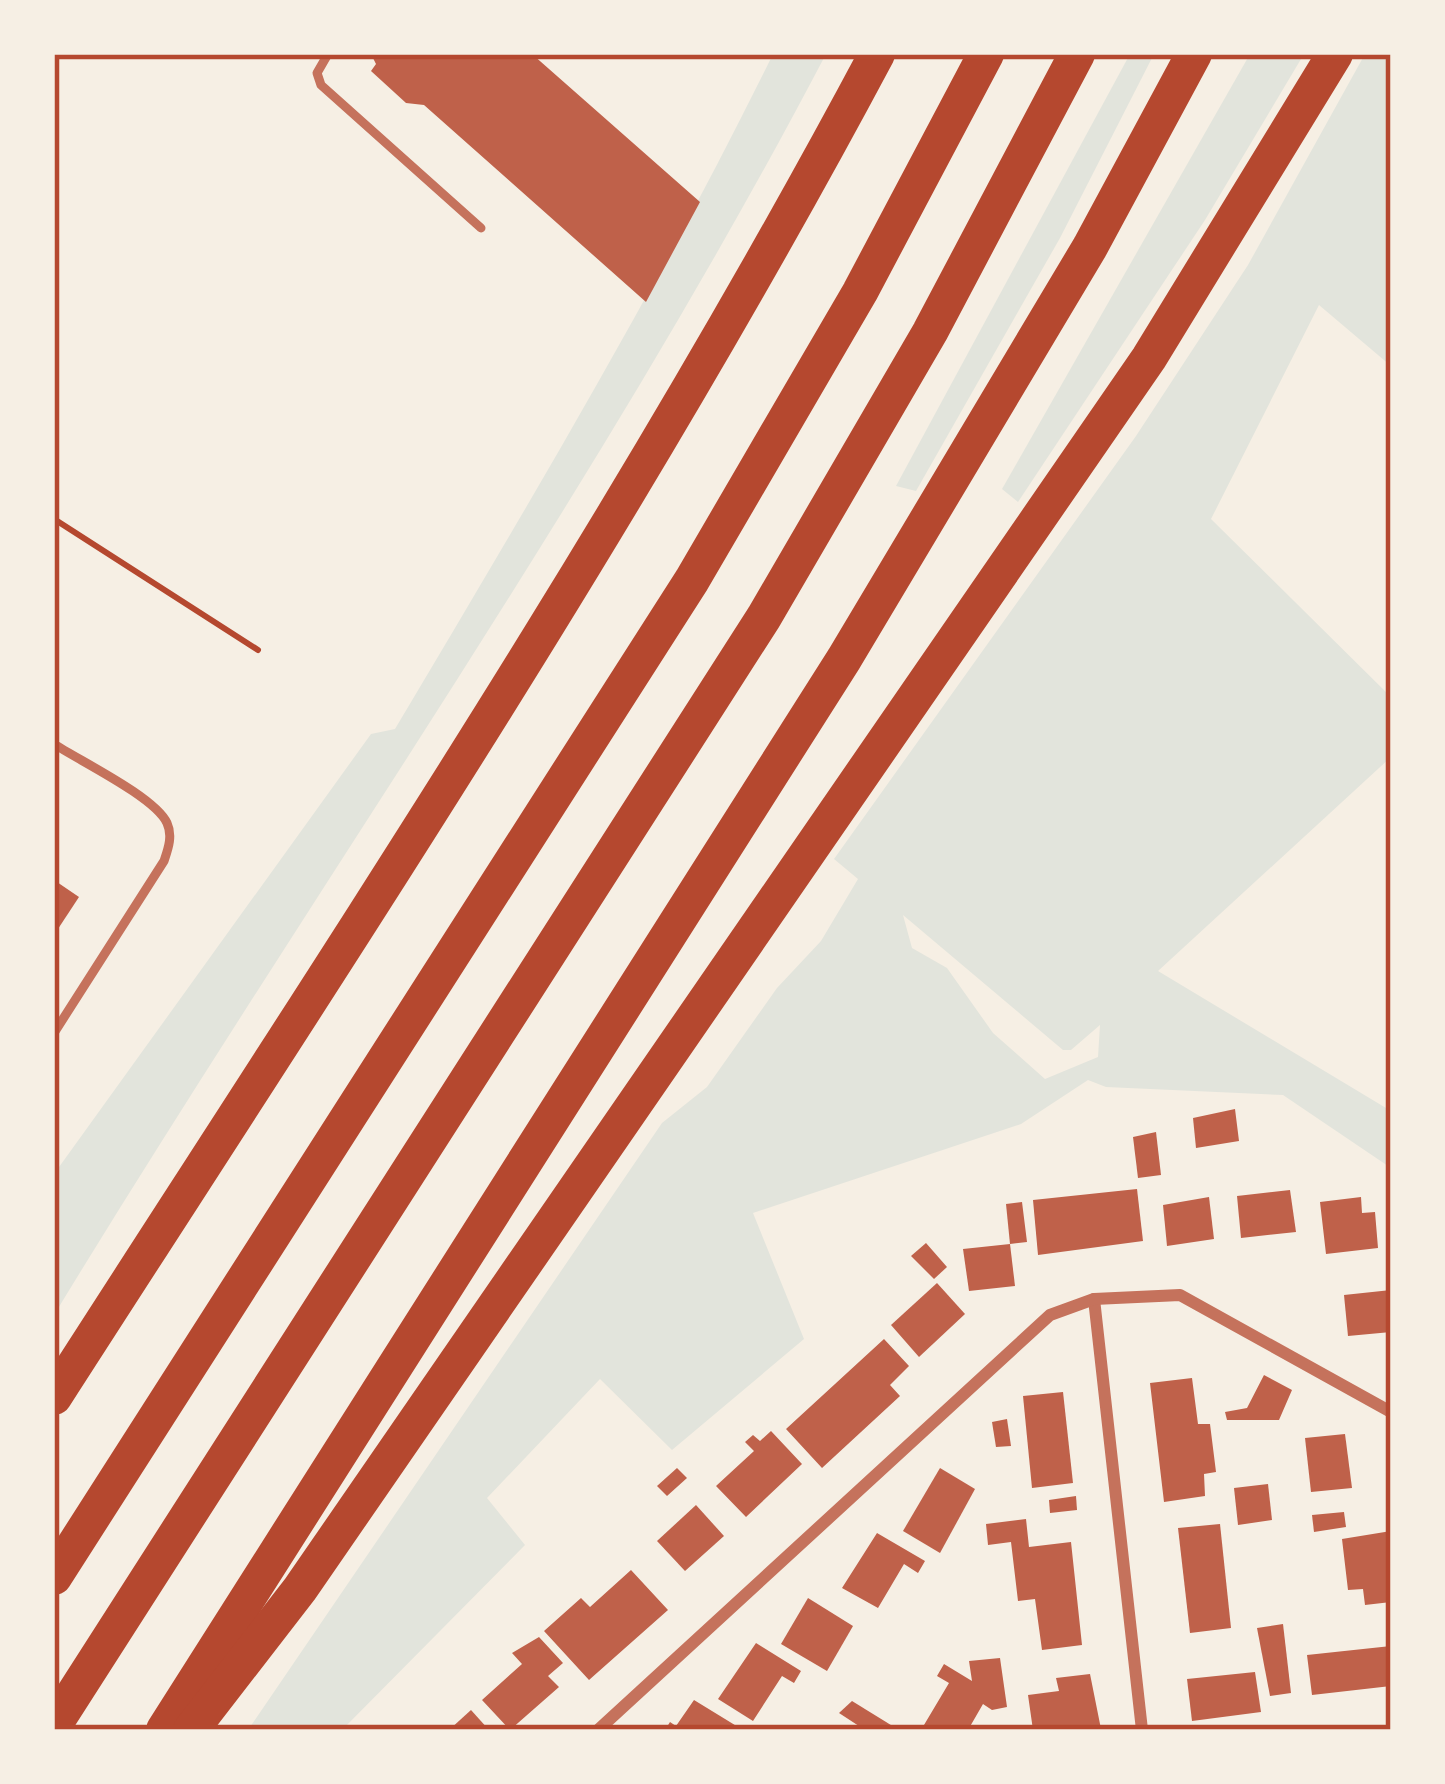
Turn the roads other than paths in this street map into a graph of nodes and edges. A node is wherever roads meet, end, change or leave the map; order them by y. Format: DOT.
graph roads {
  1 [pos="328,54"];
  2 [pos="877,54"];
  3 [pos="986,54"];
  4 [pos="1077,54"];
  5 [pos="1194,54"];
  6 [pos="1335,54"];
  7 [pos="481,229"];
  8 [pos="54,744"];
  9 [pos="54,1033"];
  10 [pos="1094,1299"];
  11 [pos="54,1397"];
  12 [pos="1391,1412"];
  13 [pos="54,1577"];
  14 [pos="54,1725"];
  15 [pos="164,1730"];
  16 [pos="191,1730"];
  17 [pos="598,1730"];
  18 [pos="1142,1730"];
  1 -- 7 [label="lane"];
  2 -- 11 [label="highway"];
  3 -- 13 [label="highway"];
  4 -- 14 [label="highway"];
  5 -- 15 [label="highway"];
  6 -- 16 [label="highway"];
  8 -- 9 [label="lane"];
  10 -- 12 [label="street"];
  10 -- 17 [label="street"];
  10 -- 18 [label="street"];
}
